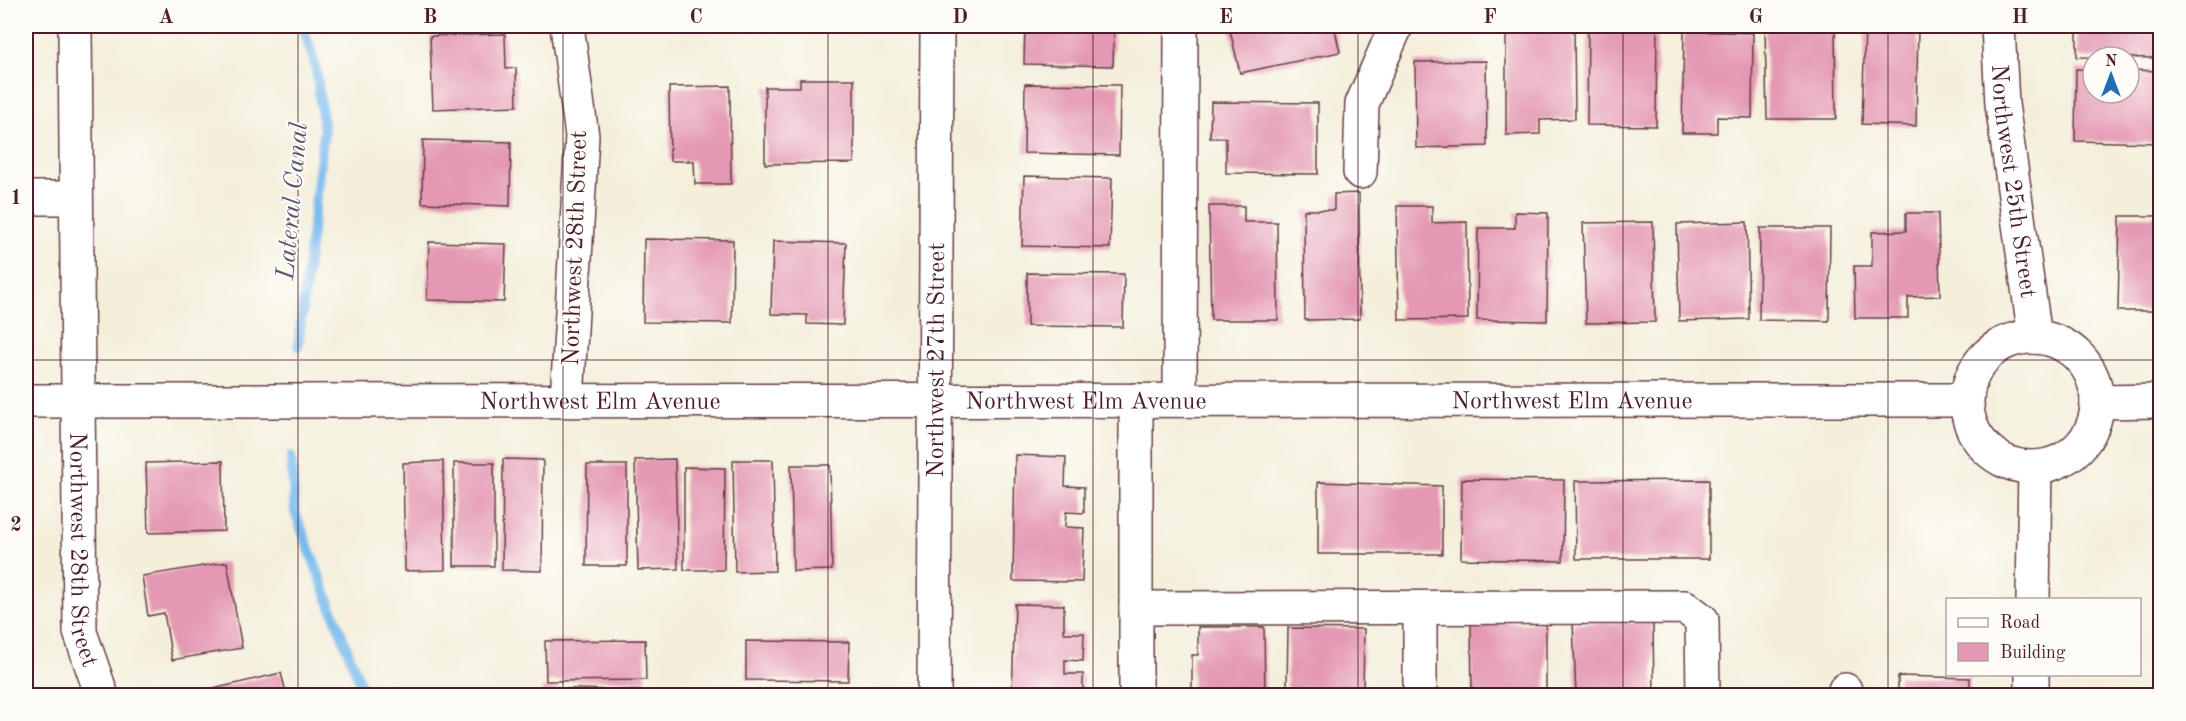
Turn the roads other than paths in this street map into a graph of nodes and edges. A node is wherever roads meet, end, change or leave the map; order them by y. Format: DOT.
graph roads {
  1 [pos="75,26"];
  2 [pos="567,26"];
  3 [pos="937,26"];
  4 [pos="1181,26"];
  5 [pos="1396,26"];
  6 [pos="1998,26"];
  7 [pos="1360,172"];
  8 [pos="26,198"];
  9 [pos="76,198"];
  10 [pos="2035,337"];
  11 [pos="567,400"];
  12 [pos="935,400"];
  13 [pos="1136,400"];
  14 [pos="1180,400"];
  15 [pos="1966,400"];
  16 [pos="26,401"];
  17 [pos="77,401"];
  18 [pos="2160,401"];
  19 [pos="2097,402"];
  20 [pos="2035,467"];
  21 [pos="2033,598"];
  22 [pos="1136,608"];
  23 [pos="1420,608"];
  24 [pos="2032,676"];
  25 [pos="102,696"];
  26 [pos="934,696"];
  27 [pos="1136,696"];
  28 [pos="1420,696"];
  29 [pos="1703,696"];
  30 [pos="2032,696"];
  1 -- 9 [label="street, Northwest 28th Street"];
  2 -- 11 [label="street, Northwest 28th Street"];
  3 -- 12 [label="street, Northwest 27th Street"];
  4 -- 14 [label="street"];
  5 -- 7 [label="street"];
  6 -- 10 [label="street, Northwest 25th Street"];
  8 -- 9 [label="street"];
  9 -- 17 [label="street, Northwest 28th Street"];
  10 -- 15 [label="street"];
  10 -- 19 [label="street"];
  11 -- 12 [label="street, Northwest Elm Avenue"];
  11 -- 17 [label="street, Northwest Elm Avenue"];
  12 -- 13 [label="street, Northwest Elm Avenue"];
  12 -- 26 [label="street, Northwest 27th Street"];
  13 -- 14 [label="street, Northwest Elm Avenue"];
  13 -- 22 [label="street"];
  14 -- 15 [label="street, Northwest Elm Avenue"];
  15 -- 20 [label="street"];
  16 -- 17 [label="street, Northwest Elm Avenue"];
  17 -- 25 [label="street, Northwest 28th Street"];
  18 -- 19 [label="street"];
  19 -- 20 [label="street"];
  20 -- 21 [label="street"];
  22 -- 23 [label="street"];
  22 -- 27 [label="street"];
  23 -- 28 [label="street"];
  23 -- 29 [label="street"];
  24 -- 30 [label="street"];
}
